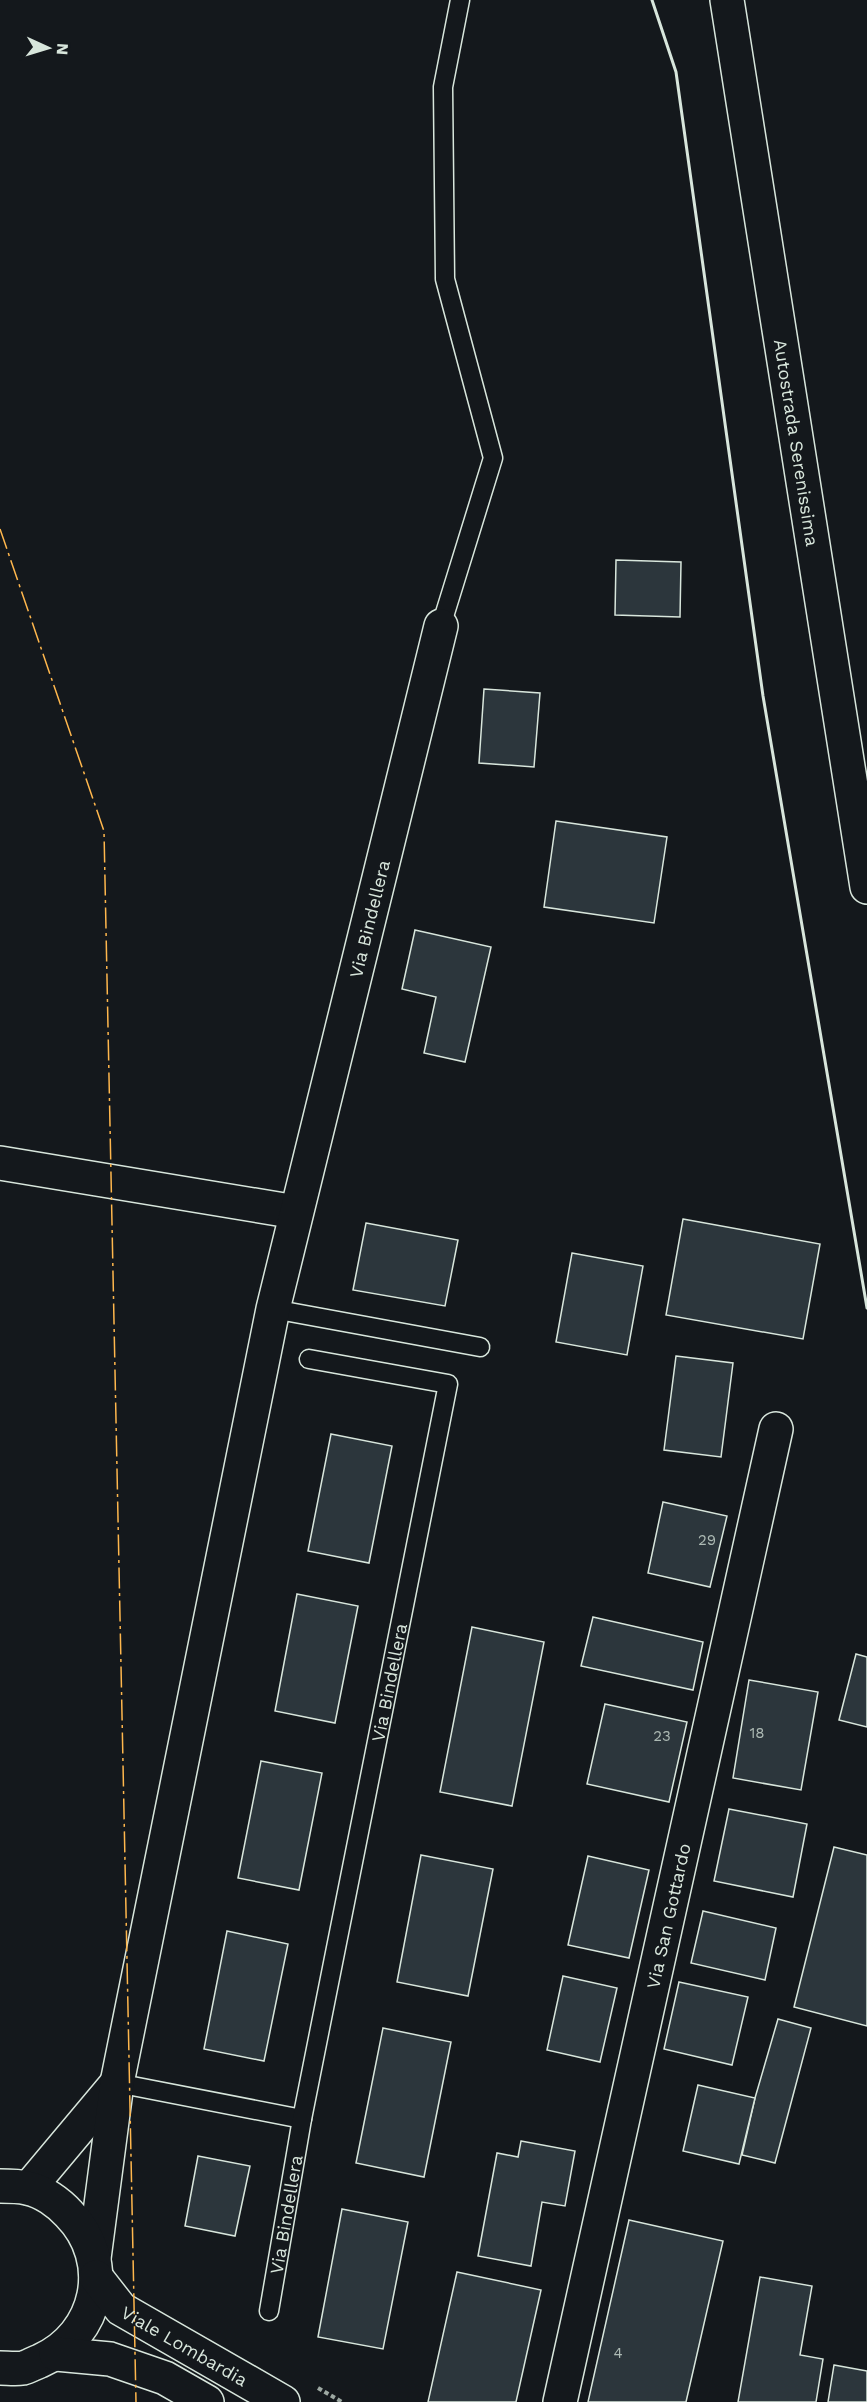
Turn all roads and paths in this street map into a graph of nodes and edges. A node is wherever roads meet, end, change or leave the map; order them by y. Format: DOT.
graph roads {
  1 [pos="460,0"];
  2 [pos="727,0"];
  3 [pos="441,626"];
  4 [pos="867,887"];
  5 [pos="0,1163"];
  6 [pos="296,1212"];
  7 [pos="273,1309"];
  8 [pos="480,1347"];
  9 [pos="309,1359"];
  10 [pos="776,1430"];
  11 [pos="117,2083"];
  12 [pos="302,2119"];
  13 [pos="14,2187"];
  14 [pos="95,2267"];
  15 [pos="269,2311"];
  16 [pos="56,2354"];
  17 [pos="0,2368"];
  18 [pos="207,2402"];
  19 [pos="283,2402"];
  20 [pos="560,2402"];
  1 -- 3 [label="lane"];
  2 -- 4 [label="main road, Autostrada Serenissima"];
  3 -- 6 [label="main road, Via Bindellera"];
  5 -- 6 [label="main road"];
  6 -- 7 [label="main road, Via Bindellera"];
  7 -- 8 [label="lane"];
  7 -- 11 [label="main road, Via Bindellera"];
  9 -- 12 [label="lane, Via Bindellera"];
  10 -- 20 [label="main road, Via San Gottardo"];
  11 -- 12 [label="lane"];
  11 -- 13 [label="main road, Via Bindellera"];
  11 -- 14 [label="main road, Via Bindellera"];
  12 -- 15 [label="lane, Via Bindellera"];
  13 -- 14 [label="main road"];
  14 -- 16 [label="main road, Via Bindellera"];
  14 -- 19 [label="main road, Viale Lombardia"];
  16 -- 17 [label="main road"];
  16 -- 18 [label="main road, Viale Lombardia"];
}
